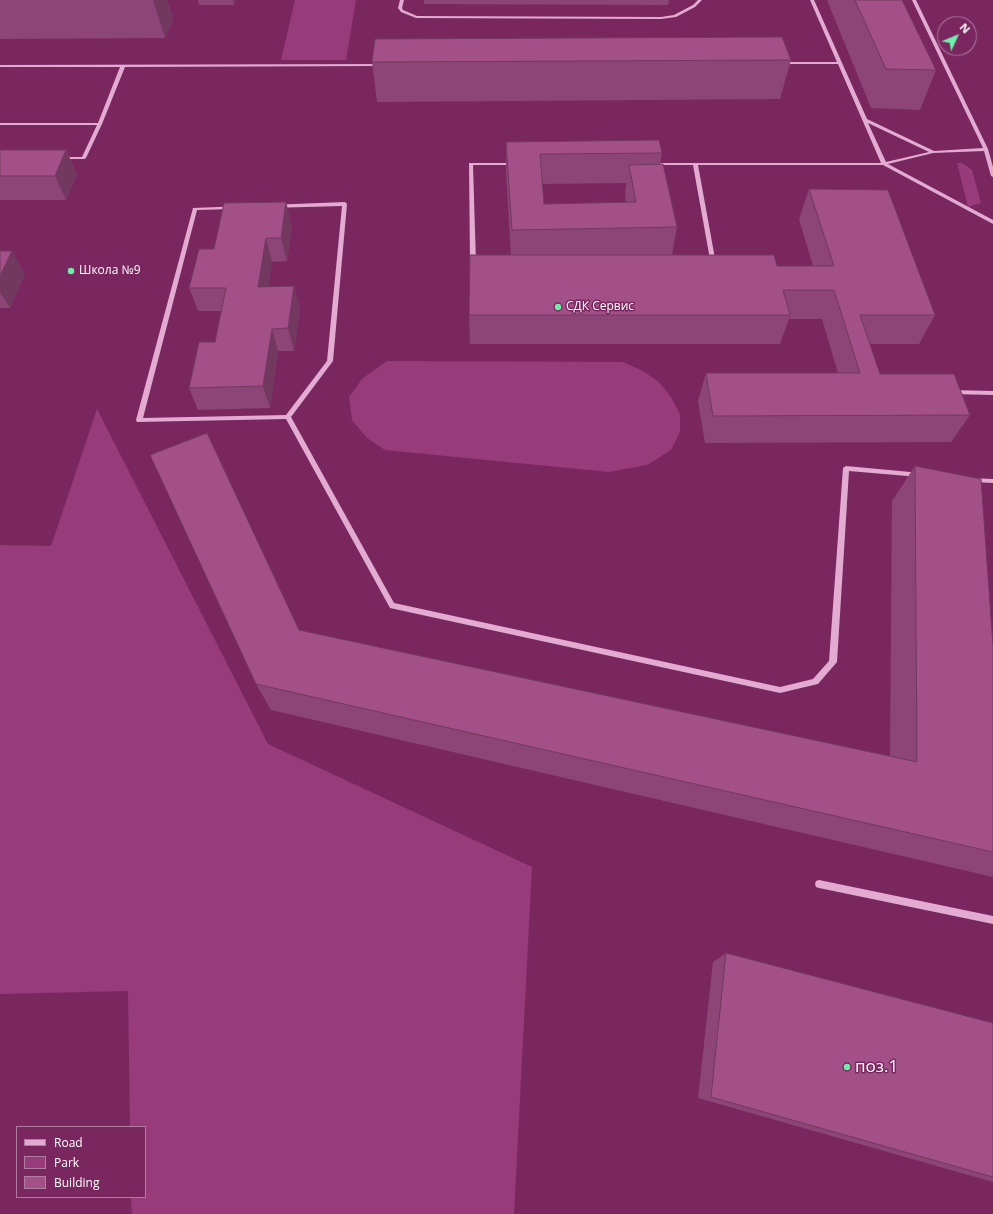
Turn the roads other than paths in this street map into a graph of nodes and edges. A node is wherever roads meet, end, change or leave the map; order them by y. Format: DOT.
graph roads {
  1 [pos="402,0"];
  2 [pos="700,0"];
  3 [pos="812,0"];
  4 [pos="914,0"];
  5 [pos="776,63"];
  6 [pos="839,63"];
  7 [pos="388,65"];
  8 [pos="0,66"];
  9 [pos="124,66"];
  10 [pos="865,120"];
  11 [pos="0,124"];
  12 [pos="100,124"];
  13 [pos="986,149"];
  14 [pos="933,152"];
  15 [pos="54,158"];
  16 [pos="519,164"];
  17 [pos="647,164"];
  18 [pos="695,164"];
  19 [pos="884,164"];
  20 [pos="993,176"];
  21 [pos="993,222"];
  22 [pos="473,266"];
  23 [pos="706,268"];
  24 [pos="946,392"];
  25 [pos="993,393"];
  26 [pos="288,417"];
  27 [pos="923,475"];
  28 [pos="962,479"];
  29 [pos="993,482"];
  30 [pos="819,884"];
  31 [pos="993,920"];
  1 -- 2 [label="lane"];
  3 -- 6 [label="lane"];
  4 -- 13 [label="lane"];
  5 -- 6 [label="lane"];
  6 -- 10 [label="lane"];
  7 -- 9 [label="lane"];
  8 -- 9 [label="lane"];
  9 -- 12 [label="lane"];
  10 -- 14 [label="lane"];
  10 -- 19 [label="lane"];
  11 -- 12 [label="lane"];
  12 -- 15 [label="lane"];
  13 -- 14 [label="lane"];
  13 -- 20 [label="lane"];
  14 -- 19 [label="lane"];
  16 -- 22 [label="lane"];
  17 -- 18 [label="lane"];
  18 -- 19 [label="lane"];
  18 -- 23 [label="lane"];
  19 -- 21 [label="lane"];
  24 -- 25 [label="lane"];
  26 -- 26 [label="lane"];
  26 -- 27 [label="lane"];
  28 -- 29 [label="lane"];
  30 -- 31 [label="lane"];
}
